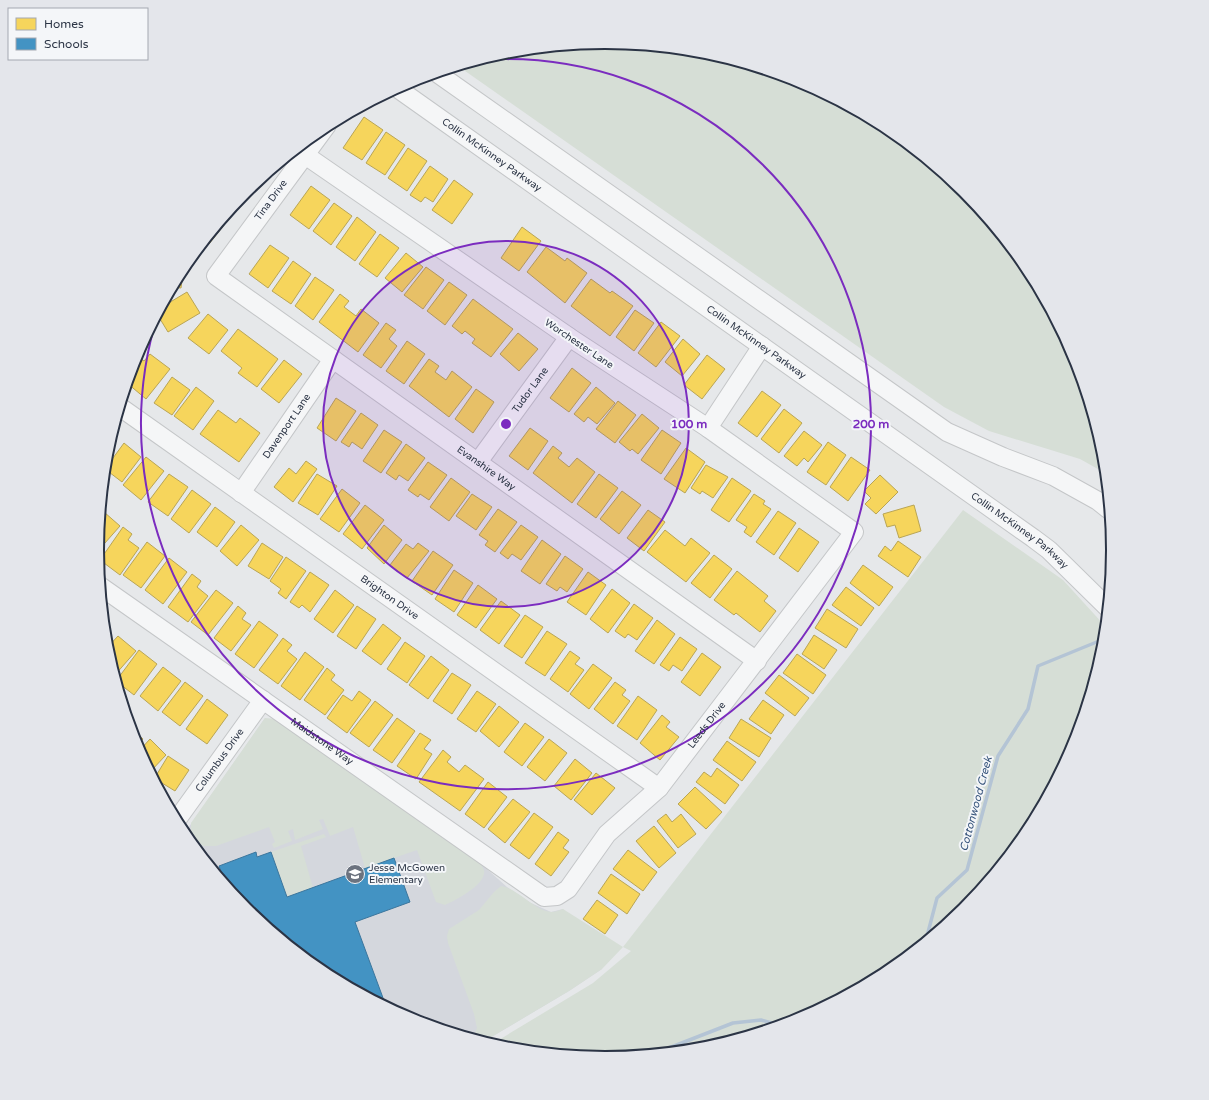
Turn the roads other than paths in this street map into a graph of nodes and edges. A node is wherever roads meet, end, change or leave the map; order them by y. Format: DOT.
graph roads {
  1 [pos="443,76"];
  2 [pos="403,92"];
  3 [pos="315,142"];
  4 [pos="305,155"];
  5 [pos="216,276"];
  6 [pos="568,337"];
  7 [pos="762,346"];
  8 [pos="333,359"];
  9 [pos="124,410"];
  10 [pos="708,428"];
  11 [pos="478,462"];
  12 [pos="241,493"];
  13 [pos="1103,505"];
  14 [pos="854,532"];
  15 [pos="106,590"];
  16 [pos="1102,603"];
  17 [pos="757,661"];
  18 [pos="263,700"];
  19 [pos="659,788"];
  20 [pos="180,815"];
  21 [pos="544,897"];
  1 -- 13 [label="street"];
  2 -- 7 [label="street, Collin McKinney Parkway"];
  3 -- 4 [label="street, Tina Drive"];
  4 -- 5 [label="street, Tina Drive"];
  4 -- 6 [label="street, Worchester Lane"];
  5 -- 8 [label="street, Evanshire Way"];
  6 -- 10 [label="street, Worchester Lane"];
  6 -- 11 [label="street, Tudor Lane"];
  7 -- 10 [label="street"];
  7 -- 16 [label="street, Collin McKinney Parkway"];
  8 -- 11 [label="street, Evanshire Way"];
  8 -- 12 [label="street, Davenport Lane"];
  9 -- 12 [label="street, Brighton Drive"];
  10 -- 14 [label="street, Worchester Lane"];
  11 -- 17 [label="street, Evanshire Way"];
  12 -- 19 [label="street, Brighton Drive"];
  14 -- 17 [label="street, Leeds Drive"];
  15 -- 18 [label="street, Maidstone Way"];
  17 -- 19 [label="street, Leeds Drive"];
  18 -- 20 [label="street, Columbus Drive"];
  18 -- 21 [label="street, Maidstone Way"];
  19 -- 21 [label="street, Leeds Drive"];
}
